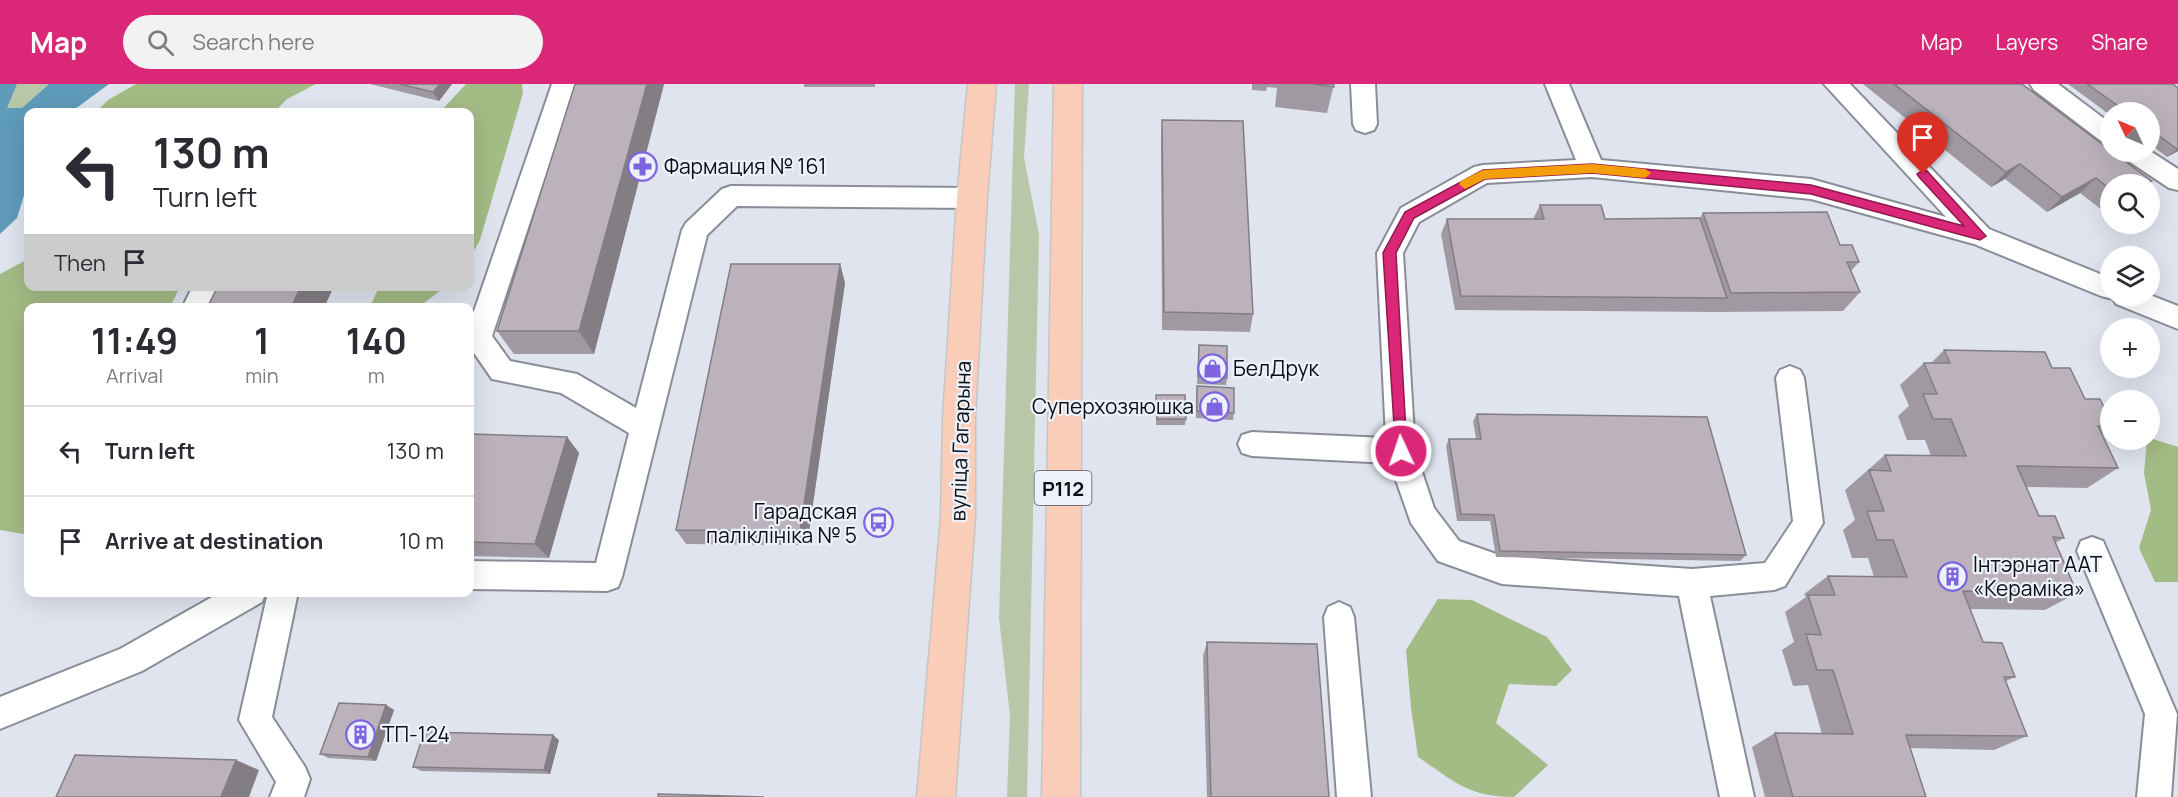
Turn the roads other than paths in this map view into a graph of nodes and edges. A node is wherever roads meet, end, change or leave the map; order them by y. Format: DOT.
graph roads {
  1 [pos="564,84"];
  2 [pos="982,84"];
  3 [pos="1068,84"];
  4 [pos="1363,84"];
  5 [pos="1557,84"];
  6 [pos="1836,84"];
  7 [pos="2042,84"];
  8 [pos="1365,124"];
  9 [pos="2100,128"];
  10 [pos="2148,162"];
  11 [pos="1592,168"];
  12 [pos="2178,182"];
  13 [pos="972,198"];
  14 [pos="1980,236"];
  15 [pos="2100,285"];
  16 [pos="2149,306"];
  17 [pos="2178,318"];
  18 [pos="1790,378"];
  19 [pos="645,428"];
  20 [pos="1252,444"];
  21 [pos="1401,451"];
  22 [pos="2092,551"];
  23 [pos="474,575"];
  24 [pos="1692,583"];
  25 [pos="241,597"];
  26 [pos="282,597"];
  27 [pos="1339,616"];
  28 [pos="0,712"];
  29 [pos="287,797"];
  30 [pos="936,797"];
  31 [pos="1060,797"];
  32 [pos="1354,797"];
  33 [pos="1737,797"];
  34 [pos="2154,797"];
  1 -- 19 [label="lane"];
  2 -- 13 [label="main road, вуліца Гагарына"];
  3 -- 31 [label="main road, Р112"];
  4 -- 8 [label="lane"];
  5 -- 11 [label="lane"];
  6 -- 14 [label="lane"];
  7 -- 9 [label="lane"];
  10 -- 12 [label="lane"];
  11 -- 14 [label="lane"];
  11 -- 21 [label="lane"];
  13 -- 19 [label="lane"];
  13 -- 30 [label="main road, вуліца Гагарына"];
  14 -- 15 [label="lane"];
  16 -- 17 [label="lane"];
  18 -- 24 [label="lane"];
  19 -- 23 [label="lane"];
  20 -- 21 [label="lane"];
  21 -- 24 [label="lane"];
  22 -- 34 [label="lane"];
  24 -- 33 [label="lane"];
  25 -- 28 [label="lane"];
  26 -- 29 [label="lane"];
  27 -- 32 [label="lane"];
}
